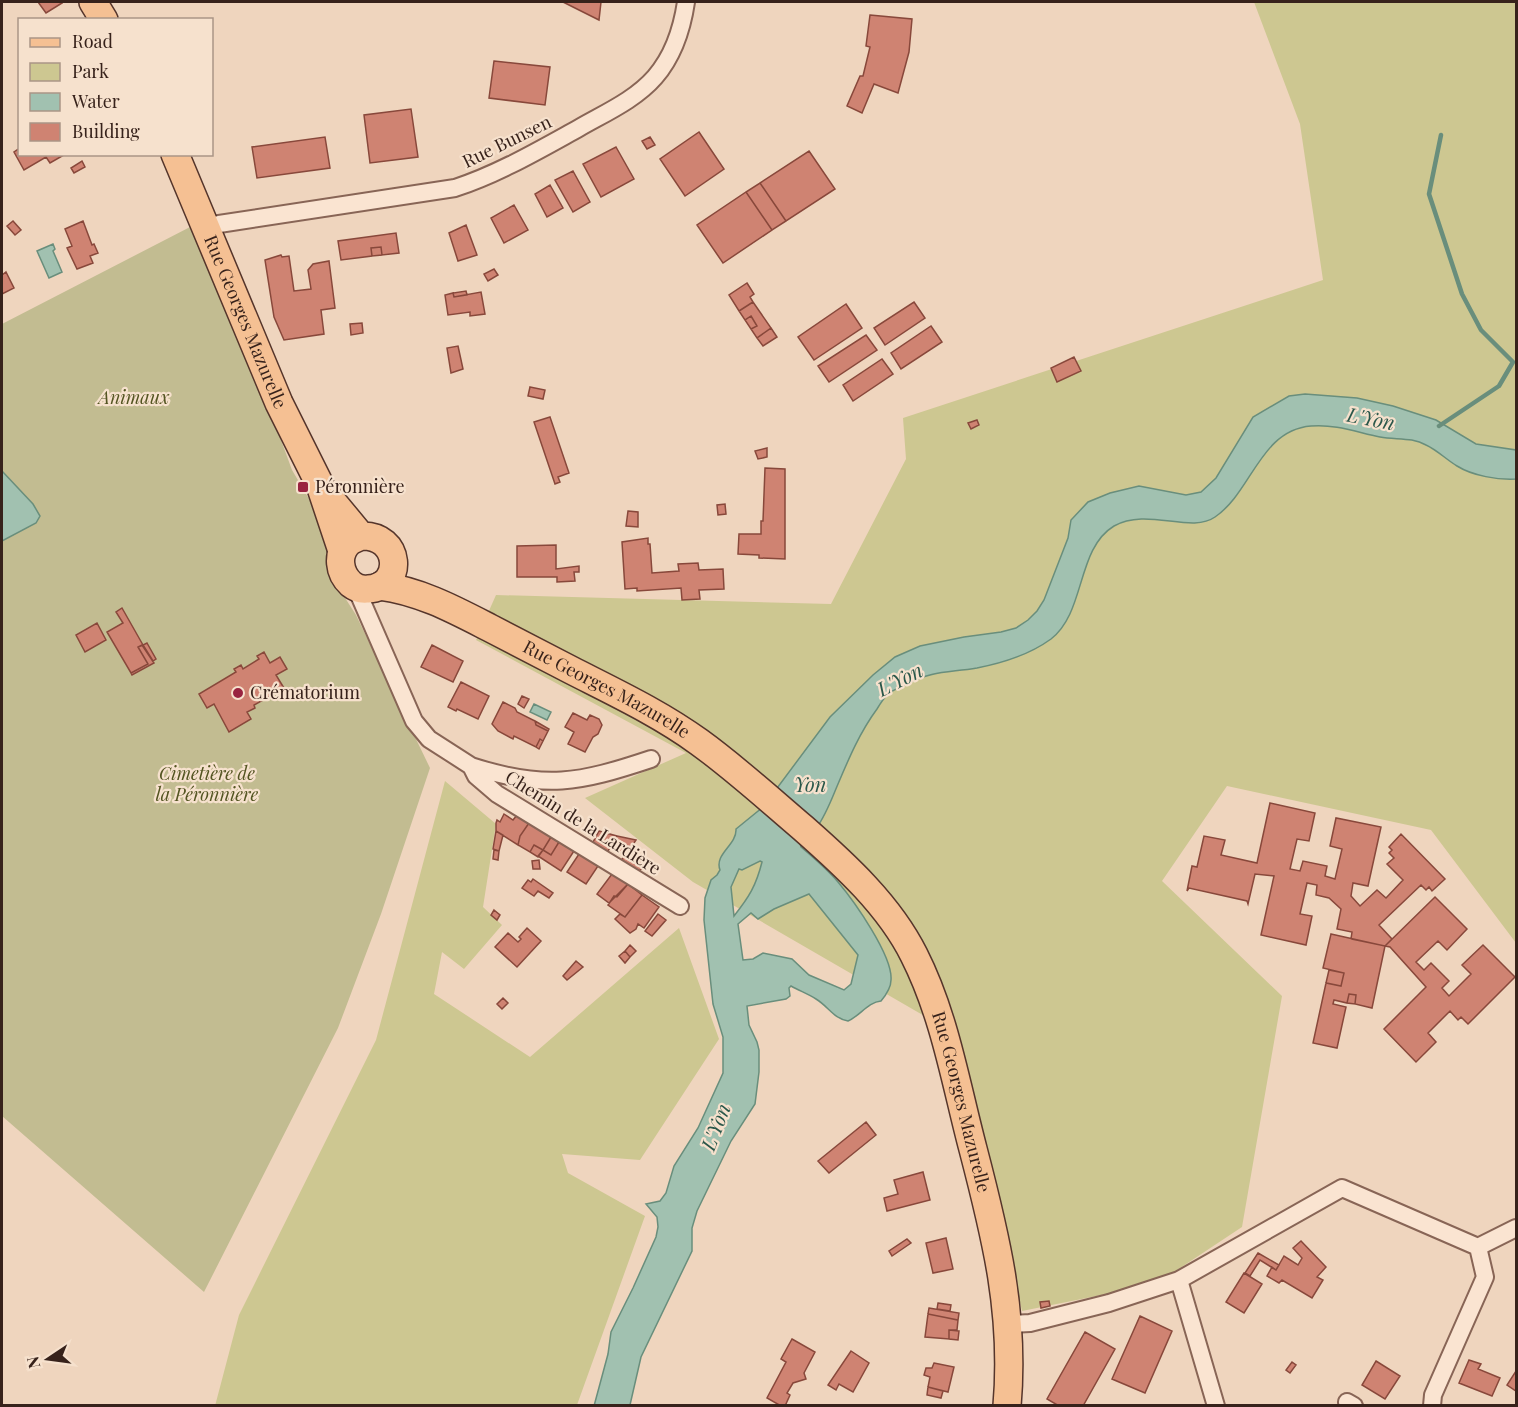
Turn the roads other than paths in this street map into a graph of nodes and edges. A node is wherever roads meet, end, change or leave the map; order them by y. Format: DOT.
graph roads {
  1 [pos="93,2"];
  2 [pos="686,2"];
  3 [pos="103,18"];
  4 [pos="176,156"];
  5 [pos="207,227"];
  6 [pos="352,543"];
  7 [pos="376,581"];
  8 [pos="651,759"];
  9 [pos="471,766"];
  10 [pos="680,906"];
  11 [pos="1516,1228"];
  12 [pos="1478,1247"];
  13 [pos="1179,1280"];
  14 [pos="1009,1324"];
  15 [pos="1007,1406"];
  16 [pos="1216,1406"];
  17 [pos="1432,1406"];
  1 -- 3 [label="main road"];
  2 -- 5 [label="street, Rue Bunsen"];
  4 -- 5 [label="main road, Rue Georges Mazurelle"];
  5 -- 6 [label="main road, Rue Georges Mazurelle"];
  6 -- 7 [label="main road"];
  6 -- 7 [label="main road"];
  7 -- 9 [label="street, Chemin de la Lardière"];
  7 -- 14 [label="main road, Rue Georges Mazurelle"];
  8 -- 9 [label="street, Chemin de la Lardière"];
  9 -- 10 [label="street, Chemin de la Lardière"];
  11 -- 12 [label="street"];
  12 -- 13 [label="street"];
  12 -- 17 [label="street"];
  13 -- 14 [label="street"];
  13 -- 16 [label="street"];
  14 -- 15 [label="main road, Rue Georges Mazurelle"];
}
